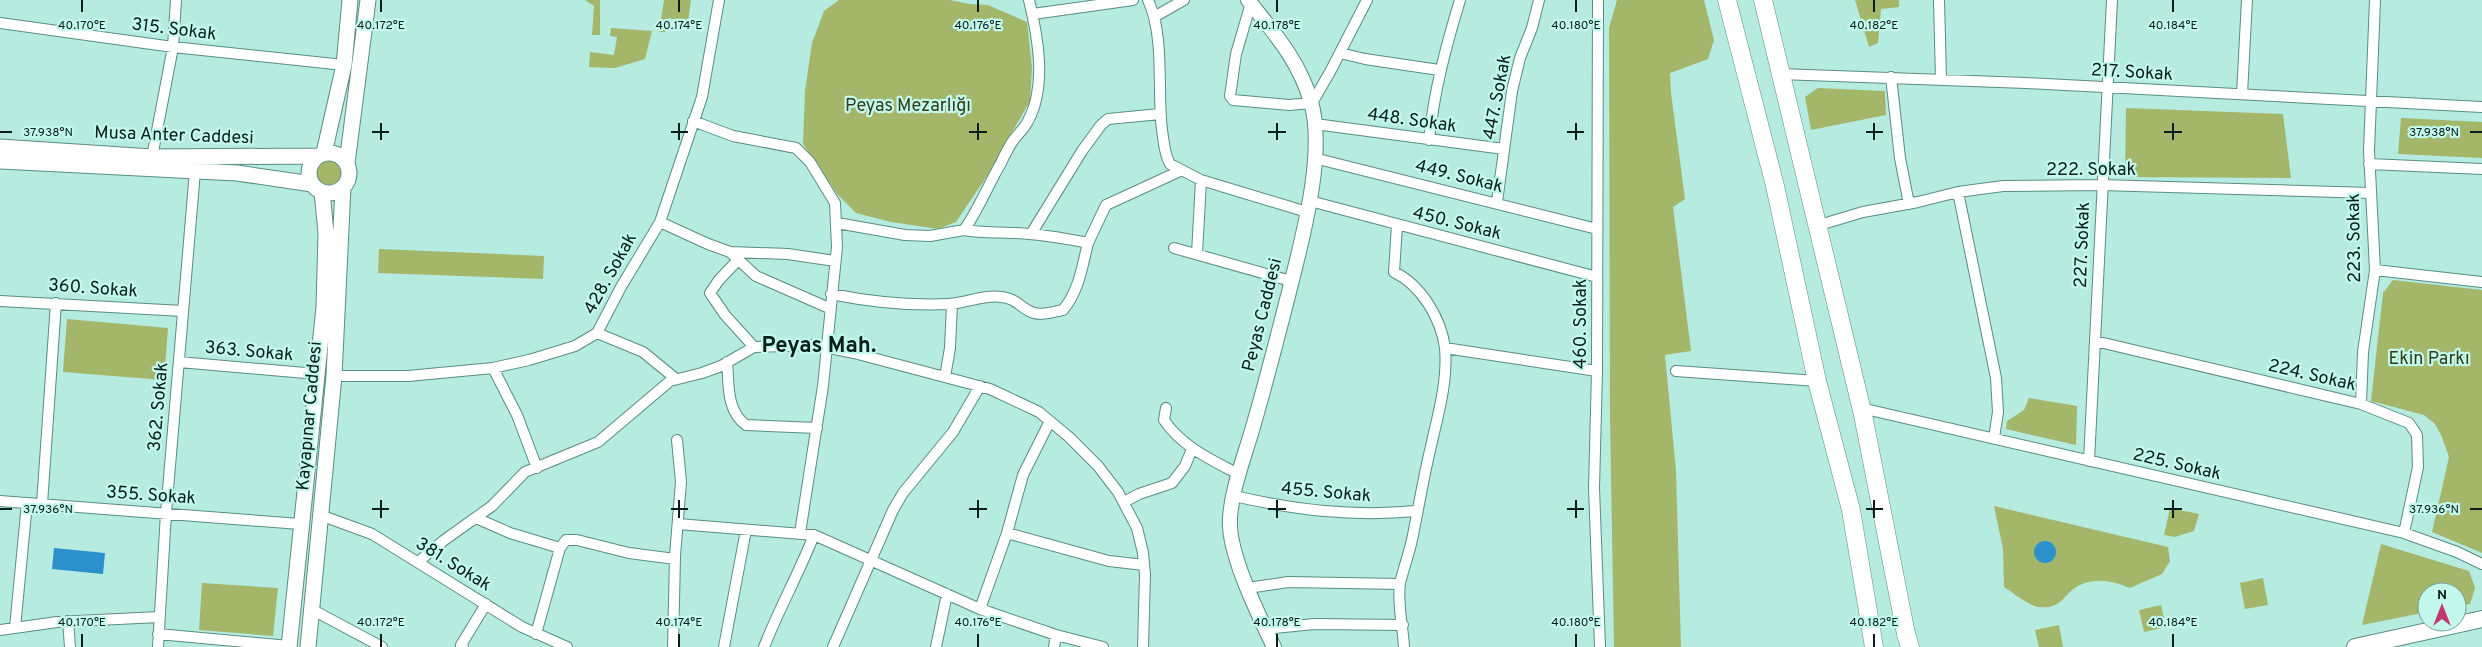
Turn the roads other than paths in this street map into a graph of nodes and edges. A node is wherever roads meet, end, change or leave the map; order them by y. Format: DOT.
graph roads {
  1 [pos="176,0"];
  2 [pos="350,0"];
  3 [pos="368,0"];
  4 [pos="719,0"];
  5 [pos="1029,0"];
  6 [pos="1133,0"];
  7 [pos="1148,0"];
  8 [pos="1184,0"];
  9 [pos="1367,0"];
  10 [pos="1460,0"];
  11 [pos="1539,0"];
  12 [pos="1598,0"];
  13 [pos="1727,0"];
  14 [pos="1763,0"];
  15 [pos="1939,0"];
  16 [pos="2112,0"];
  17 [pos="2247,0"];
  18 [pos="2375,0"];
  19 [pos="1249,2"];
  20 [pos="1033,14"];
  21 [pos="1154,17"];
  22 [pos="0,22"];
  23 [pos="173,47"];
  24 [pos="1340,53"];
  25 [pos="344,65"];
  26 [pos="1439,70"];
  27 [pos="1780,74"];
  28 [pos="1891,77"];
  29 [pos="1941,79"];
  30 [pos="2107,88"];
  31 [pos="2242,94"];
  32 [pos="2369,101"];
  33 [pos="1312,103"];
  34 [pos="2482,107"];
  35 [pos="1160,114"];
  36 [pos="693,121"];
  37 [pos="1315,124"];
  38 [pos="1429,140"];
  39 [pos="0,147"];
  40 [pos="1504,149"];
  41 [pos="321,155"];
  42 [pos="152,157"];
  43 [pos="1314,158"];
  44 [pos="0,161"];
  45 [pos="347,163"];
  46 [pos="2369,164"];
  47 [pos="2482,169"];
  48 [pos="195,171"];
  49 [pos="1180,171"];
  50 [pos="1201,180"];
  51 [pos="2101,185"];
  52 [pos="317,188"];
  53 [pos="344,188"];
  54 [pos="1958,192"];
  55 [pos="2371,194"];
  56 [pos="1496,202"];
  57 [pos="1909,204"];
  58 [pos="1308,206"];
  59 [pos="660,222"];
  60 [pos="838,222"];
  61 [pos="1397,225"];
  62 [pos="1816,226"];
  63 [pos="1597,229"];
  64 [pos="964,230"];
  65 [pos="1031,234"];
  66 [pos="1088,243"];
  67 [pos="1174,248"];
  68 [pos="730,252"];
  69 [pos="1197,254"];
  70 [pos="738,260"];
  71 [pos="835,261"];
  72 [pos="2375,270"];
  73 [pos="1597,277"];
  74 [pos="1292,281"];
  75 [pos="2482,282"];
  76 [pos="831,294"];
  77 [pos="0,301"];
  78 [pos="56,302"];
  79 [pos="952,304"];
  80 [pos="829,308"];
  81 [pos="183,311"];
  82 [pos="597,333"];
  83 [pos="2095,341"];
  84 [pos="754,347"];
  85 [pos="826,347"];
  86 [pos="1445,348"];
  87 [pos="179,362"];
  88 [pos="727,362"];
  89 [pos="493,368"];
  90 [pos="1597,371"];
  91 [pos="1676,371"];
  92 [pos="317,374"];
  93 [pos="334,376"];
  94 [pos="945,377"];
  95 [pos="676,379"];
  96 [pos="1817,381"];
  97 [pos="980,386"];
  98 [pos="2361,404"];
  99 [pos="1166,408"];
  100 [pos="1861,408"];
  101 [pos="1050,421"];
  102 [pos="817,428"];
  103 [pos="1994,438"];
  104 [pos="677,440"];
  105 [pos="1192,449"];
  106 [pos="2089,461"];
  107 [pos="537,468"];
  108 [pos="1240,475"];
  109 [pos="1234,496"];
  110 [pos="0,501"];
  111 [pos="1124,502"];
  112 [pos="27,503"];
  113 [pos="42,504"];
  114 [pos="1416,511"];
  115 [pos="166,513"];
  116 [pos="320,515"];
  117 [pos="476,518"];
  118 [pos="300,524"];
  119 [pos="678,524"];
  120 [pos="746,530"];
  121 [pos="800,533"];
  122 [pos="1007,533"];
  123 [pos="2404,533"];
  124 [pos="814,535"];
  125 [pos="560,548"];
  126 [pos="675,559"];
  127 [pos="872,560"];
  128 [pos="418,562"];
  129 [pos="2482,564"];
  130 [pos="1144,565"];
  131 [pos="1400,584"];
  132 [pos="1248,588"];
  133 [pos="947,594"];
  134 [pos="486,604"];
  135 [pos="311,609"];
  136 [pos="980,609"];
  137 [pos="160,617"];
  138 [pos="2482,619"];
  139 [pos="68,621"];
  140 [pos="1403,625"];
  141 [pos="15,628"];
  142 [pos="1266,629"];
  143 [pos="0,630"];
  144 [pos="158,634"];
  145 [pos="536,634"];
  146 [pos="1056,635"];
  147 [pos="289,646"];
  148 [pos="70,647"];
  149 [pos="158,647"];
  150 [pos="308,647"];
  151 [pos="382,647"];
  152 [pos="463,647"];
  153 [pos="567,647"];
  154 [pos="673,647"];
  155 [pos="724,647"];
  156 [pos="764,647"];
  157 [pos="833,647"];
  158 [pos="936,647"];
  159 [pos="1054,647"];
  160 [pos="1103,647"];
  161 [pos="1143,647"];
  162 [pos="1274,647"];
  163 [pos="1404,647"];
  164 [pos="1600,647"];
  165 [pos="1874,647"];
  166 [pos="1910,647"];
  167 [pos="2356,647"];
  1 -- 23 [label="street"];
  2 -- 25 [label="main road"];
  3 -- 45 [label="main road"];
  4 -- 36 [label="street, 428. Sokak"];
  5 -- 20 [label="street"];
  6 -- 20 [label="street"];
  7 -- 21 [label="street"];
  8 -- 21 [label="street"];
  9 -- 24 [label="street"];
  10 -- 26 [label="street"];
  11 -- 40 [label="street, 447. Sokak"];
  12 -- 63 [label="street, 460. Sokak"];
  13 -- 96 [label="highway"];
  14 -- 27 [label="highway"];
  15 -- 29 [label="street"];
  16 -- 30 [label="street, 227. Sokak"];
  17 -- 31 [label="street"];
  18 -- 32 [label="street, 223. Sokak"];
  19 -- 33 [label="street, Peyas Caddesi"];
  19 -- 33 [label="street"];
  20 -- 64 [label="street"];
  21 -- 35 [label="street"];
  22 -- 23 [label="street, 315. Sokak"];
  23 -- 25 [label="street, 315. Sokak"];
  23 -- 42 [label="street"];
  24 -- 26 [label="street"];
  24 -- 33 [label="street"];
  25 -- 41 [label="main road"];
  26 -- 38 [label="street"];
  27 -- 28 [label="street, 217. Sokak"];
  27 -- 62 [label="highway"];
  28 -- 29 [label="street, 217. Sokak"];
  28 -- 57 [label="street"];
  29 -- 30 [label="street, 217. Sokak"];
  30 -- 31 [label="street, 217. Sokak"];
  30 -- 51 [label="street, 227. Sokak"];
  31 -- 32 [label="street, 217. Sokak"];
  32 -- 34 [label="street, 217. Sokak"];
  32 -- 46 [label="street, 223. Sokak"];
  33 -- 37 [label="street, Peyas Caddesi"];
  35 -- 49 [label="street"];
  35 -- 65 [label="street"];
  36 -- 59 [label="street, 428. Sokak"];
  36 -- 60 [label="street"];
  37 -- 38 [label="street, 448. Sokak"];
  37 -- 43 [label="street, Peyas Caddesi"];
  38 -- 40 [label="street, 448. Sokak"];
  39 -- 42 [label="main road, Musa Anter Caddesi"];
  40 -- 56 [label="street, 447. Sokak"];
  41 -- 42 [label="main road, Musa Anter Caddesi"];
  41 -- 45 [label="main road"];
  41 -- 52 [label="main road"];
  43 -- 56 [label="street, 449. Sokak"];
  43 -- 58 [label="street, Peyas Caddesi"];
  44 -- 48 [label="main road, Musa Anter Caddesi"];
  45 -- 53 [label="main road"];
  46 -- 47 [label="street"];
  46 -- 55 [label="street, 223. Sokak"];
  48 -- 52 [label="main road, Musa Anter Caddesi"];
  48 -- 81 [label="street, 362. Sokak"];
  49 -- 50 [label="street, 450. Sokak"];
  49 -- 66 [label="street"];
  50 -- 58 [label="street, 450. Sokak"];
  50 -- 69 [label="street"];
  51 -- 54 [label="street, 222. Sokak"];
  51 -- 55 [label="street, 222. Sokak"];
  51 -- 83 [label="street, 227. Sokak"];
  52 -- 53 [label="main road"];
  52 -- 92 [label="main road, Kayapınar Caddesi"];
  53 -- 93 [label="main road, Kayapınar Caddesi"];
  54 -- 57 [label="street, 222. Sokak"];
  54 -- 103 [label="street"];
  55 -- 72 [label="street, 223. Sokak"];
  56 -- 63 [label="street, 449. Sokak"];
  57 -- 62 [label="street, 222. Sokak"];
  58 -- 61 [label="street, 450. Sokak"];
  58 -- 74 [label="street, Peyas Caddesi"];
  59 -- 68 [label="street"];
  59 -- 82 [label="street, 428. Sokak"];
  60 -- 64 [label="street"];
  60 -- 71 [label="street"];
  61 -- 73 [label="street, 450. Sokak"];
  61 -- 86 [label="street"];
  62 -- 100 [label="highway"];
  63 -- 73 [label="street, 460. Sokak"];
  64 -- 65 [label="street"];
  65 -- 66 [label="street"];
  66 -- 79 [label="street"];
  67 -- 69 [label="street"];
  68 -- 70 [label="street"];
  68 -- 71 [label="street"];
  69 -- 74 [label="street"];
  70 -- 80 [label="street"];
  70 -- 84 [label="street"];
  71 -- 76 [label="street"];
  72 -- 75 [label="street"];
  72 -- 98 [label="street, 223. Sokak"];
  73 -- 90 [label="street, 460. Sokak"];
  74 -- 108 [label="street, Peyas Caddesi"];
  76 -- 79 [label="street"];
  76 -- 80 [label="street"];
  77 -- 78 [label="street, 360. Sokak"];
  78 -- 81 [label="street, 360. Sokak"];
  78 -- 113 [label="street"];
  79 -- 94 [label="street"];
  80 -- 85 [label="street"];
  81 -- 87 [label="street, 362. Sokak"];
  82 -- 89 [label="street, 428. Sokak"];
  82 -- 95 [label="street"];
  83 -- 98 [label="street, 224. Sokak"];
  83 -- 106 [label="street, 227. Sokak"];
  84 -- 85 [label="street"];
  84 -- 88 [label="street"];
  85 -- 94 [label="street"];
  85 -- 102 [label="street"];
  86 -- 90 [label="street"];
  86 -- 114 [label="street"];
  87 -- 92 [label="street, 363. Sokak"];
  87 -- 115 [label="street, 362. Sokak"];
  88 -- 95 [label="street"];
  88 -- 102 [label="street"];
  89 -- 93 [label="street, 428. Sokak"];
  89 -- 107 [label="street"];
  90 -- 164 [label="street, 460. Sokak"];
  91 -- 96 [label="street"];
  92 -- 118 [label="main road, Kayapınar Caddesi"];
  93 -- 116 [label="main road, Kayapınar Caddesi"];
  94 -- 97 [label="street"];
  95 -- 107 [label="street"];
  96 -- 165 [label="highway"];
  97 -- 101 [label="street"];
  97 -- 127 [label="street"];
  98 -- 123 [label="street, 224. Sokak"];
  99 -- 105 [label="street"];
  100 -- 103 [label="street, 225. Sokak"];
  100 -- 166 [label="highway"];
  101 -- 111 [label="street"];
  101 -- 122 [label="street"];
  102 -- 121 [label="street"];
  103 -- 106 [label="street, 225. Sokak"];
  104 -- 119 [label="street"];
  105 -- 108 [label="street"];
  105 -- 111 [label="street"];
  106 -- 123 [label="street, 225. Sokak"];
  107 -- 117 [label="street"];
  108 -- 109 [label="street, Peyas Caddesi"];
  109 -- 114 [label="street, 455. Sokak"];
  109 -- 132 [label="street, Peyas Caddesi"];
  110 -- 112 [label="street, 355. Sokak"];
  111 -- 130 [label="street"];
  112 -- 113 [label="street, 355. Sokak"];
  112 -- 141 [label="street"];
  113 -- 115 [label="street, 355. Sokak"];
  114 -- 131 [label="street"];
  115 -- 118 [label="street, 355. Sokak"];
  115 -- 137 [label="street, 362. Sokak"];
  116 -- 128 [label="street, 381. Sokak"];
  116 -- 135 [label="main road, Kayapınar Caddesi"];
  117 -- 125 [label="street"];
  117 -- 128 [label="street"];
  118 -- 147 [label="main road, Kayapınar Caddesi"];
  119 -- 120 [label="street"];
  119 -- 126 [label="street"];
  120 -- 121 [label="street"];
  120 -- 155 [label="street"];
  121 -- 124 [label="street"];
  122 -- 130 [label="street"];
  122 -- 136 [label="street"];
  123 -- 129 [label="street, 225. Sokak"];
  124 -- 127 [label="street"];
  124 -- 156 [label="street"];
  125 -- 126 [label="street"];
  125 -- 145 [label="street"];
  126 -- 154 [label="street"];
  127 -- 133 [label="street"];
  127 -- 157 [label="street"];
  128 -- 134 [label="street, 381. Sokak"];
  130 -- 161 [label="street"];
  131 -- 132 [label="street"];
  131 -- 140 [label="street"];
  132 -- 142 [label="street, Peyas Caddesi"];
  133 -- 136 [label="street"];
  133 -- 158 [label="street"];
  134 -- 145 [label="street, 381. Sokak"];
  134 -- 152 [label="street"];
  135 -- 150 [label="main road, Kayapınar Caddesi"];
  135 -- 151 [label="street"];
  136 -- 146 [label="street"];
  137 -- 139 [label="street"];
  137 -- 144 [label="street, 362. Sokak"];
  138 -- 167 [label="main road"];
  139 -- 141 [label="street"];
  139 -- 148 [label="street"];
  140 -- 142 [label="street"];
  140 -- 163 [label="street"];
  141 -- 143 [label="street"];
  142 -- 162 [label="street, Peyas Caddesi"];
  144 -- 147 [label="street"];
  144 -- 149 [label="street, 362. Sokak"];
  145 -- 153 [label="street, 381. Sokak"];
  146 -- 159 [label="street"];
  146 -- 160 [label="street"];
}
